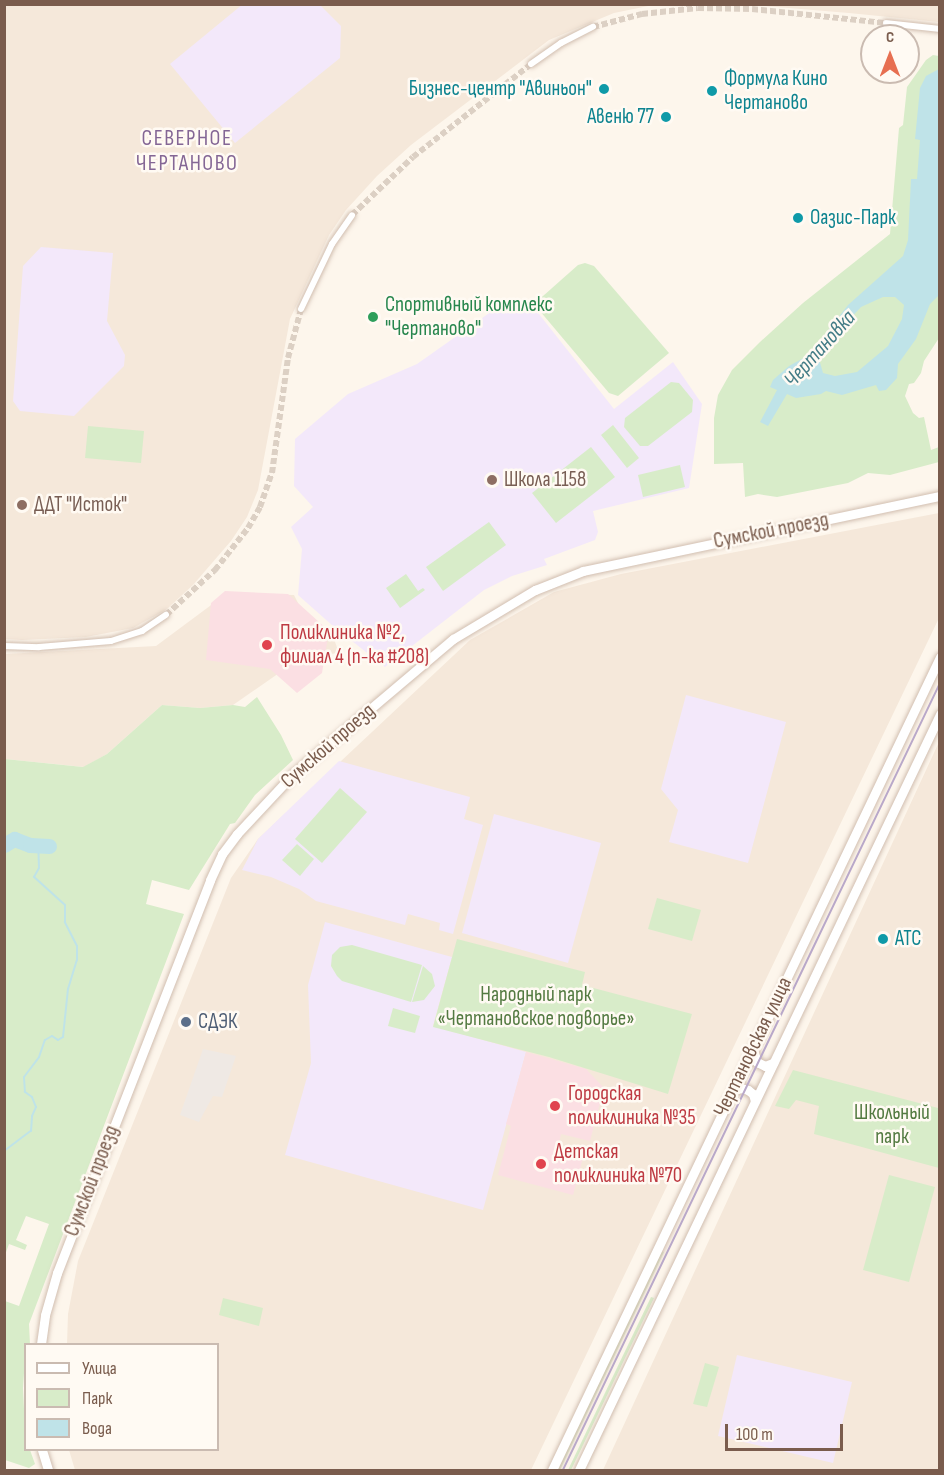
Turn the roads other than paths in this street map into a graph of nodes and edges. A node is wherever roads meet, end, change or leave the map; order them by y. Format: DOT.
graph roads {
  1 [pos="886,23"];
  2 [pos="593,27"];
  3 [pos="939,29"];
  4 [pos="531,64"];
  5 [pos="352,215"];
  6 [pos="301,309"];
  7 [pos="939,496"];
  8 [pos="166,615"];
  9 [pos="4,646"];
  10 [pos="939,657"];
  11 [pos="939,714"];
  12 [pos="753,1048"];
  13 [pos="773,1063"];
  14 [pos="734,1090"];
  15 [pos="755,1101"];
  16 [pos="41,1343"];
  17 [pos="43,1451"];
  18 [pos="48,1470"];
  19 [pos="552,1470"];
  20 [pos="579,1470"];
  1 -- 3 [label="street"];
  2 -- 4 [label="street"];
  5 -- 6 [label="street"];
  7 -- 16 [label="main road, Сумской проезд"];
  8 -- 9 [label="street"];
  10 -- 12 [label="main road, Чертановская улица"];
  11 -- 13 [label="main road, Чертановская улица"];
  12 -- 13 [label="main road"];
  12 -- 14 [label="main road, Чертановская улица"];
  13 -- 15 [label="main road, Чертановская улица"];
  14 -- 15 [label="main road"];
  14 -- 19 [label="main road, Чертановская улица"];
  15 -- 20 [label="main road, Чертановская улица"];
  17 -- 18 [label="main road"];
}
